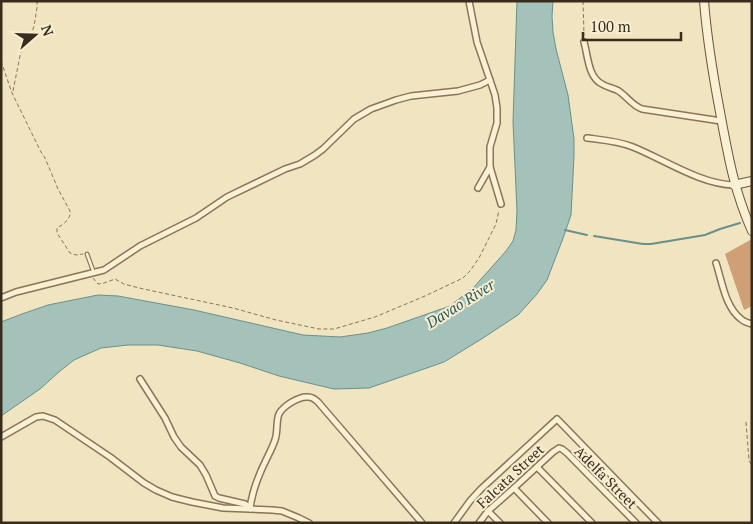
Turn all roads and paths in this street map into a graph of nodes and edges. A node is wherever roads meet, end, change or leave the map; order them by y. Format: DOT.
graph roads {
  1 [pos="37,1"];
  2 [pos="469,1"];
  3 [pos="583,1"];
  4 [pos="704,1"];
  5 [pos="584,42"];
  6 [pos="1,61"];
  7 [pos="490,80"];
  8 [pos="12,93"];
  9 [pos="722,121"];
  10 [pos="587,138"];
  11 [pos="490,167"];
  12 [pos="752,180"];
  13 [pos="734,185"];
  14 [pos="478,188"];
  15 [pos="500,204"];
  16 [pos="752,231"];
  17 [pos="87,254"];
  18 [pos="716,264"];
  19 [pos="92,273"];
  20 [pos="1,298"];
  21 [pos="752,324"];
  22 [pos="140,379"];
  23 [pos="746,422"];
  24 [pos="1,437"];
  25 [pos="559,448"];
  26 [pos="752,465"];
  27 [pos="537,467"];
  28 [pos="514,488"];
  29 [pos="250,508"];
  30 [pos="488,511"];
  31 [pos="308,523"];
  32 [pos="422,523"];
  33 [pos="454,523"];
  34 [pos="479,523"];
  35 [pos="500,523"];
  36 [pos="548,523"];
  37 [pos="592,523"];
  38 [pos="636,523"];
  39 [pos="658,523"];
  1 -- 8 [label="path"];
  2 -- 7 [label="street"];
  3 -- 5 [label="path"];
  4 -- 9 [label="street"];
  5 -- 9 [label="street"];
  6 -- 8 [label="path"];
  7 -- 11 [label="street"];
  7 -- 19 [label="street"];
  8 -- 17 [label="path"];
  9 -- 13 [label="street"];
  10 -- 13 [label="street"];
  11 -- 14 [label="street"];
  11 -- 15 [label="street"];
  12 -- 13 [label="street"];
  13 -- 16 [label="street"];
  15 -- 19 [label="path"];
  17 -- 19 [label="lane"];
  18 -- 21 [label="street"];
  19 -- 20 [label="street"];
  22 -- 29 [label="street"];
  23 -- 26 [label="path"];
  24 -- 29 [label="street"];
  25 -- 27 [label="street, Falcata Street"];
  25 -- 38 [label="street, Adelfa Street"];
  27 -- 28 [label="street, Falcata Street"];
  27 -- 37 [label="street"];
  28 -- 30 [label="street, Falcata Street"];
  28 -- 36 [label="street"];
  29 -- 31 [label="street"];
  29 -- 32 [label="street"];
  30 -- 34 [label="street, Falcata Street"];
  30 -- 35 [label="street"];
  33 -- 39 [label="street"];
}
